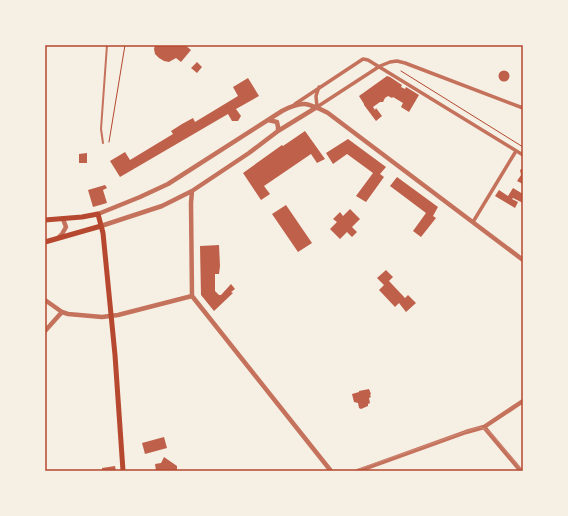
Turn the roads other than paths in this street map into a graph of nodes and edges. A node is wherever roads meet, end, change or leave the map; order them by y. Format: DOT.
graph roads {
  1 [pos="107,45"];
  2 [pos="380,66"];
  3 [pos="319,88"];
  4 [pos="294,104"];
  5 [pos="317,107"];
  6 [pos="523,108"];
  7 [pos="268,120"];
  8 [pos="278,131"];
  9 [pos="103,143"];
  10 [pos="516,151"];
  11 [pos="523,155"];
  12 [pos="192,191"];
  13 [pos="98,214"];
  14 [pos="63,220"];
  15 [pos="46,221"];
  16 [pos="473,222"];
  17 [pos="100,226"];
  18 [pos="56,240"];
  19 [pos="45,242"];
  20 [pos="523,260"];
  21 [pos="192,296"];
  22 [pos="45,300"];
  23 [pos="62,312"];
  24 [pos="110,316"];
  25 [pos="45,331"];
  26 [pos="523,401"];
  27 [pos="484,427"];
  28 [pos="124,471"];
  29 [pos="330,471"];
  30 [pos="358,471"];
  31 [pos="521,471"];
  1 -- 9 [label="lane"];
  2 -- 3 [label="street"];
  2 -- 5 [label="street"];
  2 -- 6 [label="street"];
  2 -- 10 [label="street"];
  3 -- 4 [label="street"];
  3 -- 5 [label="street"];
  4 -- 5 [label="street"];
  4 -- 7 [label="street"];
  5 -- 8 [label="street"];
  5 -- 16 [label="street"];
  7 -- 8 [label="street"];
  7 -- 13 [label="street"];
  8 -- 12 [label="street"];
  10 -- 11 [label="street"];
  10 -- 16 [label="street"];
  12 -- 17 [label="street"];
  12 -- 21 [label="street"];
  13 -- 14 [label="main road"];
  13 -- 17 [label="main road"];
  14 -- 15 [label="main road"];
  14 -- 18 [label="street"];
  16 -- 20 [label="street"];
  17 -- 18 [label="main road"];
  17 -- 24 [label="main road"];
  18 -- 19 [label="main road"];
  21 -- 24 [label="street"];
  21 -- 29 [label="street"];
  22 -- 23 [label="street"];
  23 -- 24 [label="street"];
  23 -- 25 [label="street"];
  24 -- 28 [label="main road"];
  26 -- 27 [label="street"];
  27 -- 30 [label="street"];
  27 -- 31 [label="street"];
}
